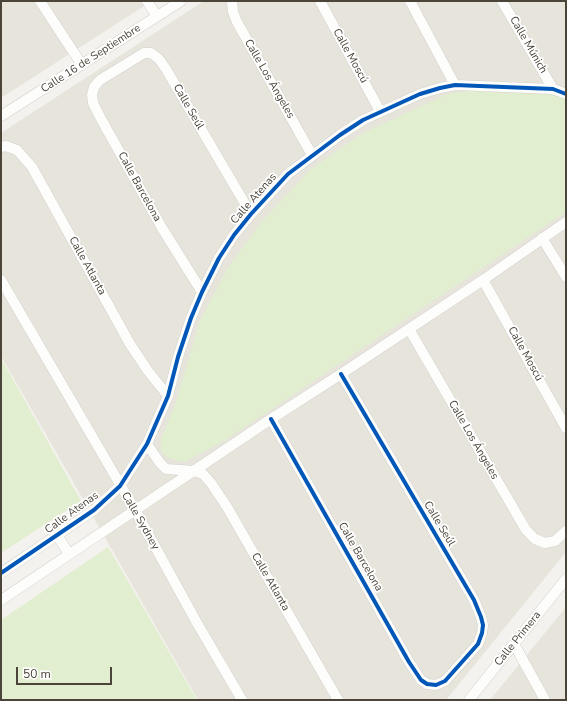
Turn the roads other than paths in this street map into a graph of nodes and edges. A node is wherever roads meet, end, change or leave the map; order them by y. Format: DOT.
graph roads {
  1 [pos="40,1"];
  2 [pos="147,1"];
  3 [pos="181,1"];
  4 [pos="232,1"];
  5 [pos="320,1"];
  6 [pos="410,1"];
  7 [pos="502,1"];
  8 [pos="157,16"];
  9 [pos="82,64"];
  10 [pos="100,80"];
  11 [pos="455,85"];
  12 [pos="553,90"];
  13 [pos="566,94"];
  14 [pos="380,111"];
  15 [pos="1,116"];
  16 [pos="1,147"];
  17 [pos="312,155"];
  18 [pos="251,214"];
  19 [pos="566,222"];
  20 [pos="542,238"];
  21 [pos="566,277"];
  22 [pos="1,280"];
  23 [pos="483,280"];
  24 [pos="202,292"];
  25 [pos="409,329"];
  26 [pos="341,374"];
  27 [pos="168,396"];
  28 [pos="271,419"];
  29 [pos="566,428"];
  30 [pos="147,444"];
  31 [pos="194,471"];
  32 [pos="120,486"];
  33 [pos="135,510"];
  34 [pos="566,531"];
  35 [pos="57,535"];
  36 [pos="69,554"];
  37 [pos="1,573"];
  38 [pos="566,579"];
  39 [pos="1,600"];
  40 [pos="514,644"];
  41 [pos="445,681"];
  42 [pos="242,700"];
  43 [pos="338,700"];
  44 [pos="469,700"];
  45 [pos="545,700"];
  1 -- 9 [label="street"];
  2 -- 8 [label="street"];
  3 -- 8 [label="street, Calle 16 de Septiembre"];
  4 -- 17 [label="street, Calle Los Ángeles"];
  5 -- 14 [label="street, Calle Moscú"];
  6 -- 11 [label="street"];
  7 -- 12 [label="street, Calle Múnich"];
  8 -- 9 [label="street, Calle 16 de Septiembre"];
  9 -- 15 [label="street, Calle 16 de Septiembre"];
  10 -- 18 [label="street, Calle Seúl"];
  10 -- 24 [label="street, Calle Barcelona"];
  11 -- 12 [label="street, Calle Atenas"];
  11 -- 14 [label="street, Calle Atenas"];
  12 -- 13 [label="street, Calle Atenas"];
  14 -- 17 [label="street, Calle Atenas"];
  16 -- 27 [label="street, Calle Atlanta"];
  17 -- 18 [label="street, Calle Atenas"];
  18 -- 24 [label="street, Calle Atenas"];
  19 -- 20 [label="street"];
  20 -- 21 [label="street"];
  20 -- 23 [label="street"];
  22 -- 32 [label="street, Calle Sydney"];
  23 -- 25 [label="street"];
  23 -- 29 [label="street, Calle Moscú"];
  24 -- 27 [label="street, Calle Atenas"];
  25 -- 26 [label="street"];
  25 -- 34 [label="street, Calle Los Ángeles"];
  26 -- 28 [label="street"];
  26 -- 41 [label="street, Calle Seúl"];
  27 -- 30 [label="street, Calle Atenas"];
  28 -- 31 [label="street"];
  28 -- 41 [label="street, Calle Barcelona"];
  30 -- 31 [label="street"];
  30 -- 32 [label="street, Calle Atenas"];
  31 -- 33 [label="street"];
  31 -- 43 [label="street, Calle Atlanta"];
  32 -- 33 [label="street, Calle Sydney"];
  32 -- 35 [label="street, Calle Atenas"];
  33 -- 36 [label="street"];
  33 -- 42 [label="street, Calle Sydney"];
  35 -- 36 [label="street"];
  35 -- 37 [label="street, Calle Atenas"];
  36 -- 39 [label="street"];
  38 -- 40 [label="street, Calle Primera"];
  40 -- 44 [label="street, Calle Primera"];
  40 -- 45 [label="street"];
}
